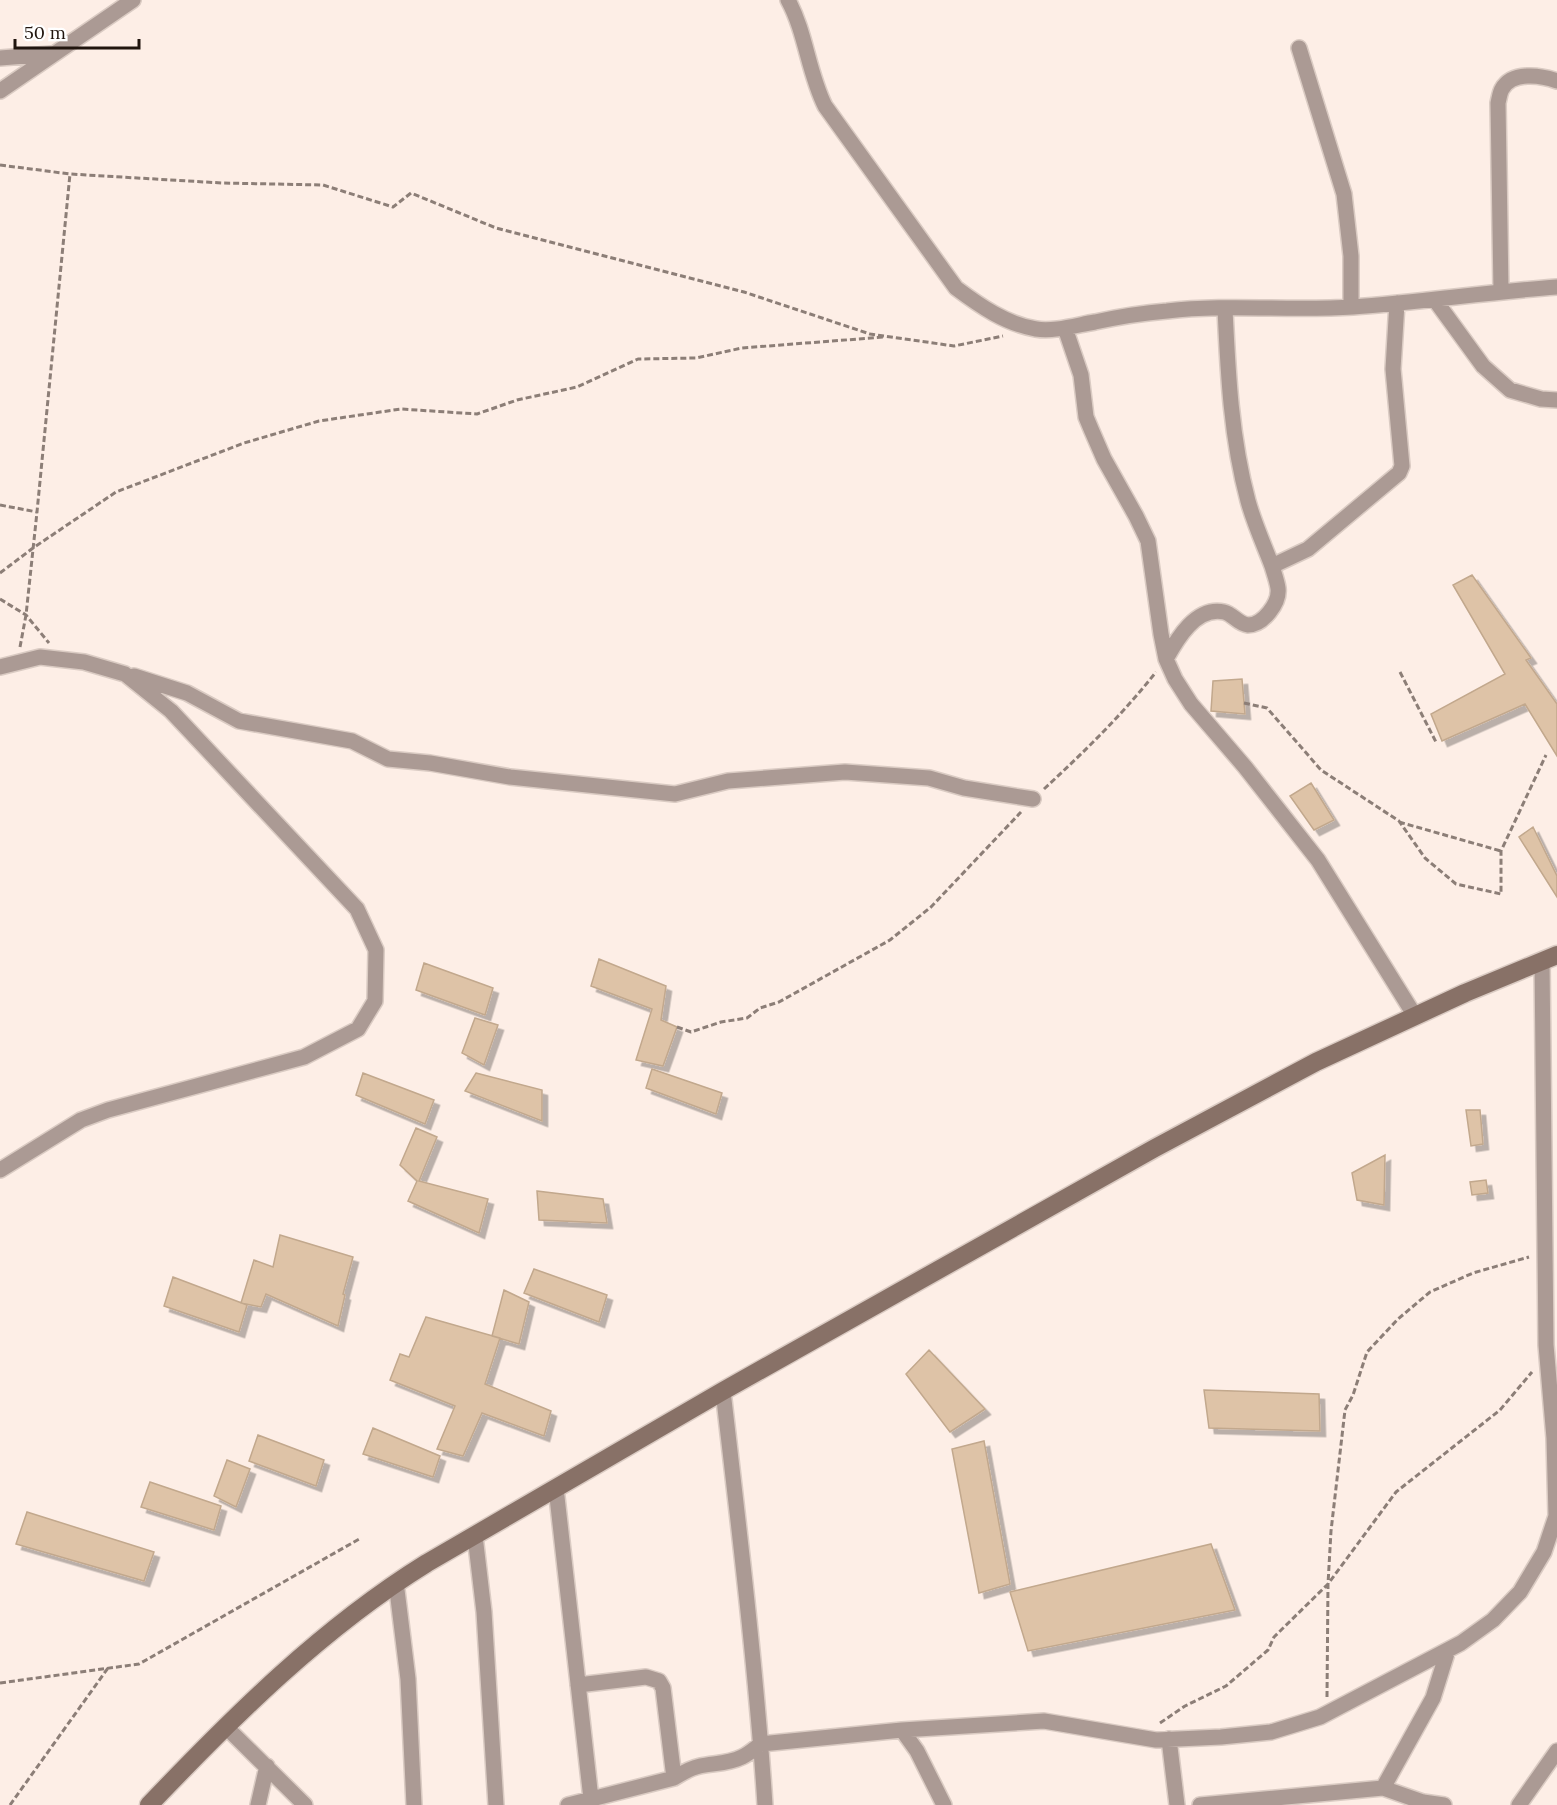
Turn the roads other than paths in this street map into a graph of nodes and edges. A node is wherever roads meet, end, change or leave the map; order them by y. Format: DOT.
graph roads {
  1 [pos="133,0"];
  2 [pos="788,0"];
  3 [pos="1299,48"];
  4 [pos="52,54"];
  5 [pos="0,58"];
  6 [pos="1557,81"];
  7 [pos="0,92"];
  8 [pos="1557,288"];
  9 [pos="1501,291"];
  10 [pos="1435,300"];
  11 [pos="1397,303"];
  12 [pos="1351,307"];
  13 [pos="1225,309"];
  14 [pos="1065,328"];
  15 [pos="1557,400"];
  16 [pos="1272,566"];
  17 [pos="1166,659"];
  18 [pos="0,667"];
  19 [pos="125,674"];
  20 [pos="1033,799"];
  21 [pos="1550,958"];
  22 [pos="1415,1016"];
  23 [pos="1551,1142"];
  24 [pos="0,1170"];
  25 [pos="1552,1345"];
  26 [pos="723,1391"];
  27 [pos="1555,1439"];
  28 [pos="556,1488"];
  29 [pos="474,1536"];
  30 [pos="396,1582"];
  31 [pos="1448,1650"];
  32 [pos="578,1685"];
  33 [pos="225,1726"];
  34 [pos="902,1730"];
  35 [pos="1169,1739"];
  36 [pos="761,1744"];
  37 [pos="1557,1751"];
  38 [pos="267,1766"];
  39 [pos="674,1778"];
  40 [pos="1383,1788"];
  41 [pos="1404,1799"];
  42 [pos="596,1800"];
  43 [pos="1268,1802"];
  44 [pos="149,1805"];
  45 [pos="258,1805"];
  46 [pos="305,1805"];
  47 [pos="414,1805"];
  48 [pos="496,1805"];
  49 [pos="568,1805"];
  50 [pos="765,1805"];
  51 [pos="944,1805"];
  52 [pos="1177,1805"];
  53 [pos="1200,1805"];
  54 [pos="1444,1805"];
  55 [pos="1519,1805"];
  1 -- 4 [label="street"];
  2 -- 14 [label="street"];
  3 -- 12 [label="street"];
  4 -- 5 [label="street"];
  4 -- 7 [label="street"];
  6 -- 9 [label="street"];
  8 -- 9 [label="street"];
  9 -- 10 [label="street"];
  10 -- 11 [label="street"];
  10 -- 15 [label="street"];
  11 -- 12 [label="street"];
  11 -- 16 [label="street"];
  12 -- 13 [label="street"];
  13 -- 14 [label="street"];
  13 -- 16 [label="street"];
  14 -- 17 [label="street"];
  16 -- 17 [label="street"];
  17 -- 22 [label="street"];
  18 -- 19 [label="street"];
  19 -- 20 [label="street"];
  19 -- 24 [label="street"];
  21 -- 22 [label="main road"];
  21 -- 23 [label="street"];
  22 -- 26 [label="main road"];
  23 -- 25 [label="street"];
  25 -- 27 [label="street"];
  26 -- 28 [label="main road"];
  26 -- 36 [label="street"];
  27 -- 31 [label="street"];
  28 -- 29 [label="main road"];
  28 -- 32 [label="street"];
  29 -- 30 [label="main road"];
  29 -- 48 [label="street"];
  30 -- 33 [label="main road"];
  30 -- 47 [label="street"];
  31 -- 35 [label="street"];
  31 -- 40 [label="street"];
  32 -- 39 [label="street"];
  32 -- 42 [label="street"];
  33 -- 38 [label="street"];
  33 -- 44 [label="main road"];
  34 -- 35 [label="street"];
  34 -- 36 [label="street"];
  34 -- 51 [label="street"];
  35 -- 52 [label="street"];
  36 -- 39 [label="street"];
  36 -- 50 [label="street"];
  37 -- 55 [label="street"];
  38 -- 45 [label="street"];
  38 -- 46 [label="street"];
  39 -- 42 [label="street"];
  40 -- 41 [label="street"];
  40 -- 43 [label="street"];
  41 -- 54 [label="street"];
  42 -- 49 [label="street"];
  43 -- 53 [label="street"];
}
